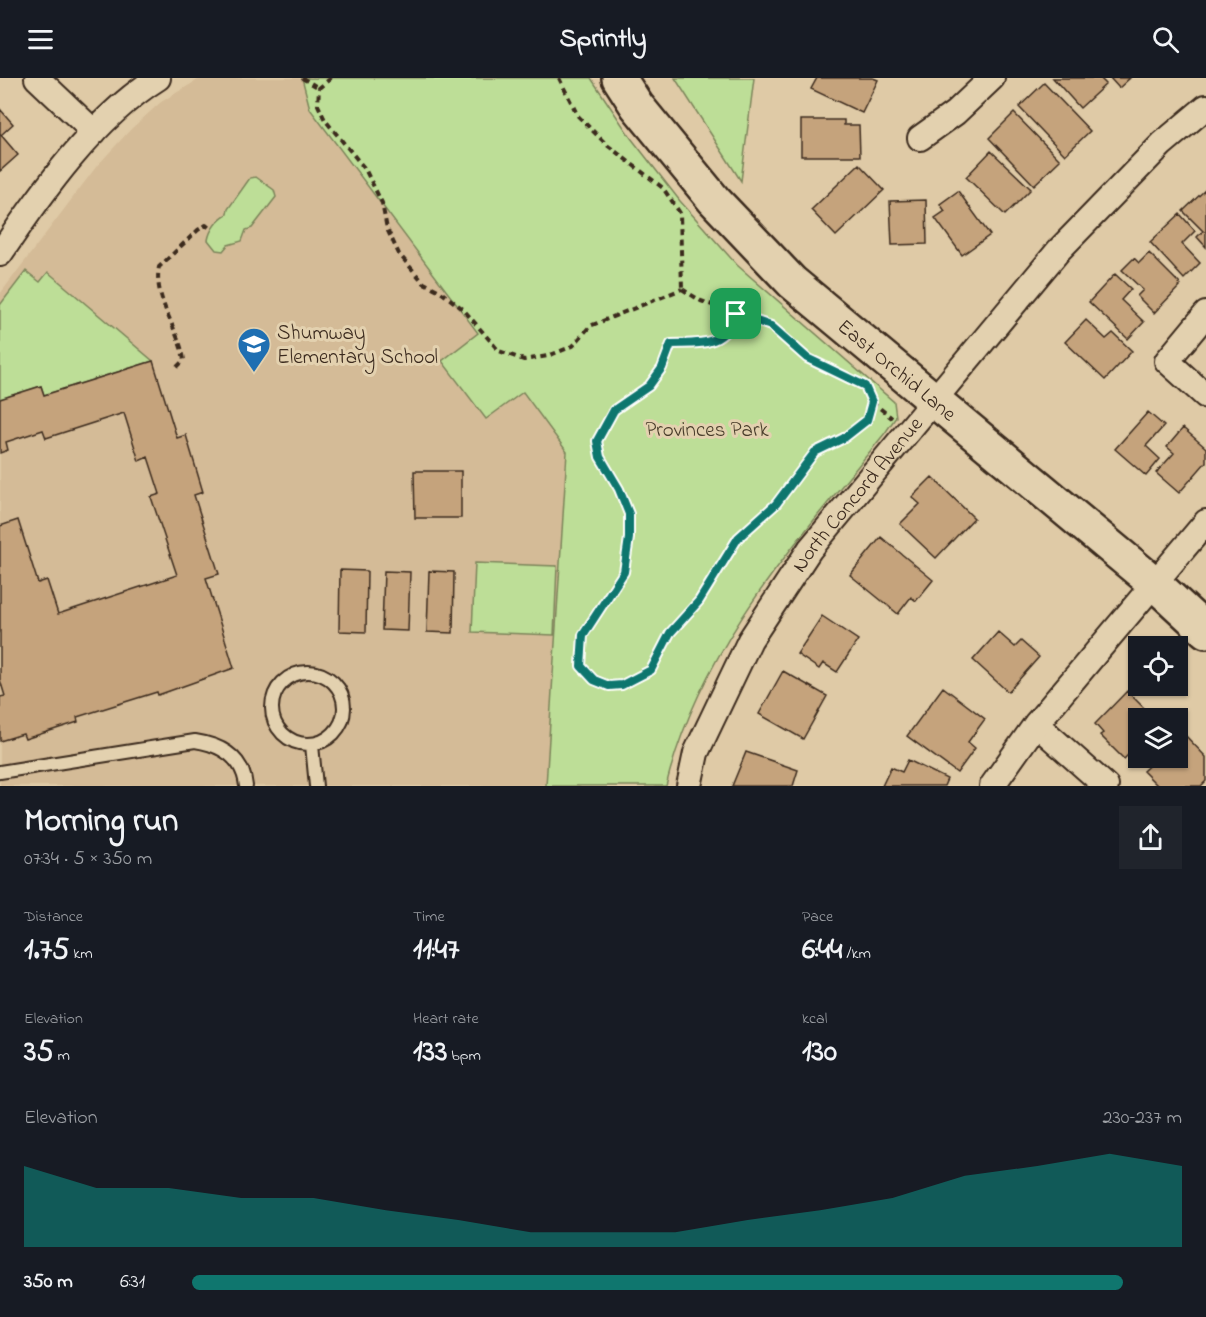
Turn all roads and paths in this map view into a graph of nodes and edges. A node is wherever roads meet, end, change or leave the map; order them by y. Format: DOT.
graph roads {
  1 [pos="37,78"];
  2 [pos="158,78"];
  3 [pos="302,78"];
  4 [pos="331,78"];
  5 [pos="559,78"];
  6 [pos="619,78"];
  7 [pos="992,78"];
  8 [pos="319,88"];
  9 [pos="1206,107"];
  10 [pos="94,132"];
  11 [pos="920,138"];
  12 [pos="212,230"];
  13 [pos="0,254"];
  14 [pos="681,289"];
  15 [pos="736,314"];
  16 [pos="1206,314"];
  17 [pos="177,367"];
  18 [pos="1206,396"];
  19 [pos="934,400"];
  20 [pos="1206,522"];
  21 [pos="1154,583"];
  22 [pos="1206,631"];
  23 [pos="1036,724"];
  24 [pos="312,745"];
  25 [pos="0,772"];
  26 [pos="246,786"];
  27 [pos="316,786"];
  28 [pos="688,786"];
  29 [pos="992,786"];
  30 [pos="1106,786"];
  1 -- 10 [label="street"];
  2 -- 10 [label="street"];
  3 -- 8 [label="path"];
  4 -- 8 [label="path"];
  5 -- 14 [label="path"];
  6 -- 19 [label="street, East Orchid Lane"];
  7 -- 11 [label="street"];
  8 -- 14 [label="path"];
  9 -- 19 [label="street, North Concord Avenue"];
  10 -- 13 [label="street"];
  12 -- 17 [label="path"];
  14 -- 15 [label="path"];
  15 -- 15 [label="path"];
  16 -- 18 [label="street"];
  19 -- 21 [label="street, East Orchid Lane"];
  19 -- 28 [label="street, North Concord Avenue"];
  20 -- 21 [label="street"];
  21 -- 22 [label="street, East Orchid Lane"];
  21 -- 23 [label="street"];
  23 -- 29 [label="street"];
  23 -- 30 [label="street"];
  24 -- 24 [label="lane"];
  24 -- 27 [label="lane"];
  25 -- 26 [label="lane"];
}
